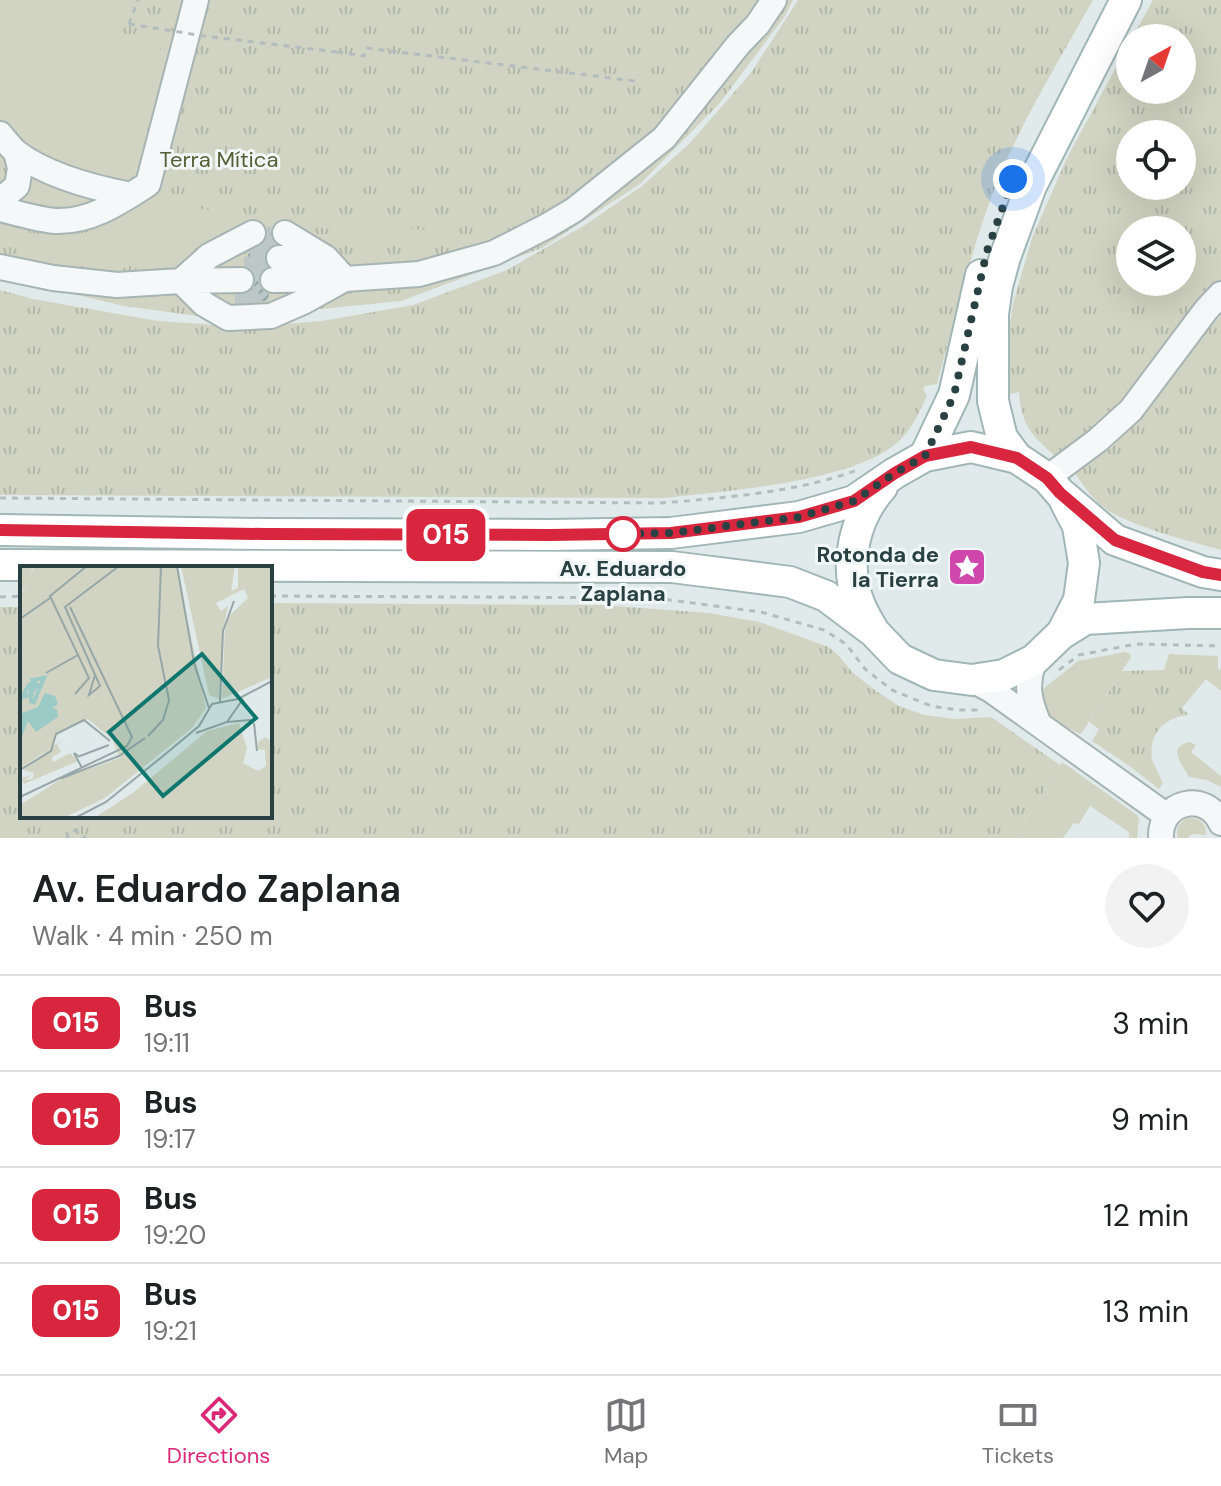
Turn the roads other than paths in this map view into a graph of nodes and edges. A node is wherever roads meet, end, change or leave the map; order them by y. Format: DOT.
graph roads {
  1 [pos="196,0"];
  2 [pos="774,0"];
  3 [pos="1105,0"];
  4 [pos="1126,0"];
  5 [pos="8,143"];
  6 [pos="130,196"];
  7 [pos="0,200"];
  8 [pos="0,209"];
  9 [pos="0,267"];
  10 [pos="298,268"];
  11 [pos="1221,294"];
  12 [pos="303,302"];
  13 [pos="925,456"];
  14 [pos="1017,458"];
  15 [pos="881,469"];
  16 [pos="1053,485"];
  17 [pos="0,530"];
  18 [pos="0,565"];
  19 [pos="1221,575"];
  20 [pos="1221,613"];
  21 [pos="874,632"];
  22 [pos="1061,634"];
  23 [pos="1047,665"];
  24 [pos="972,680"];
  25 [pos="1039,724"];
  26 [pos="1221,823"];
  27 [pos="1164,827"];
  1 -- 6 [label="lane"];
  2 -- 10 [label="lane"];
  3 -- 13 [label="main road"];
  4 -- 14 [label="main road"];
  5 -- 6 [label="lane"];
  5 -- 7 [label="lane"];
  6 -- 8 [label="lane"];
  9 -- 12 [label="lane"];
  10 -- 12 [label="lane"];
  10 -- 12 [label="lane"];
  11 -- 16 [label="lane"];
  13 -- 14 [label="main road"];
  13 -- 15 [label="main road"];
  14 -- 16 [label="main road"];
  15 -- 17 [label="main road"];
  15 -- 21 [label="main road"];
  16 -- 19 [label="main road"];
  16 -- 22 [label="main road"];
  18 -- 21 [label="main road"];
  20 -- 22 [label="main road"];
  21 -- 24 [label="main road"];
  22 -- 23 [label="main road"];
  23 -- 24 [label="main road"];
  23 -- 25 [label="lane"];
  24 -- 25 [label="lane"];
  25 -- 27 [label="lane"];
  26 -- 27 [label="lane"];
}
